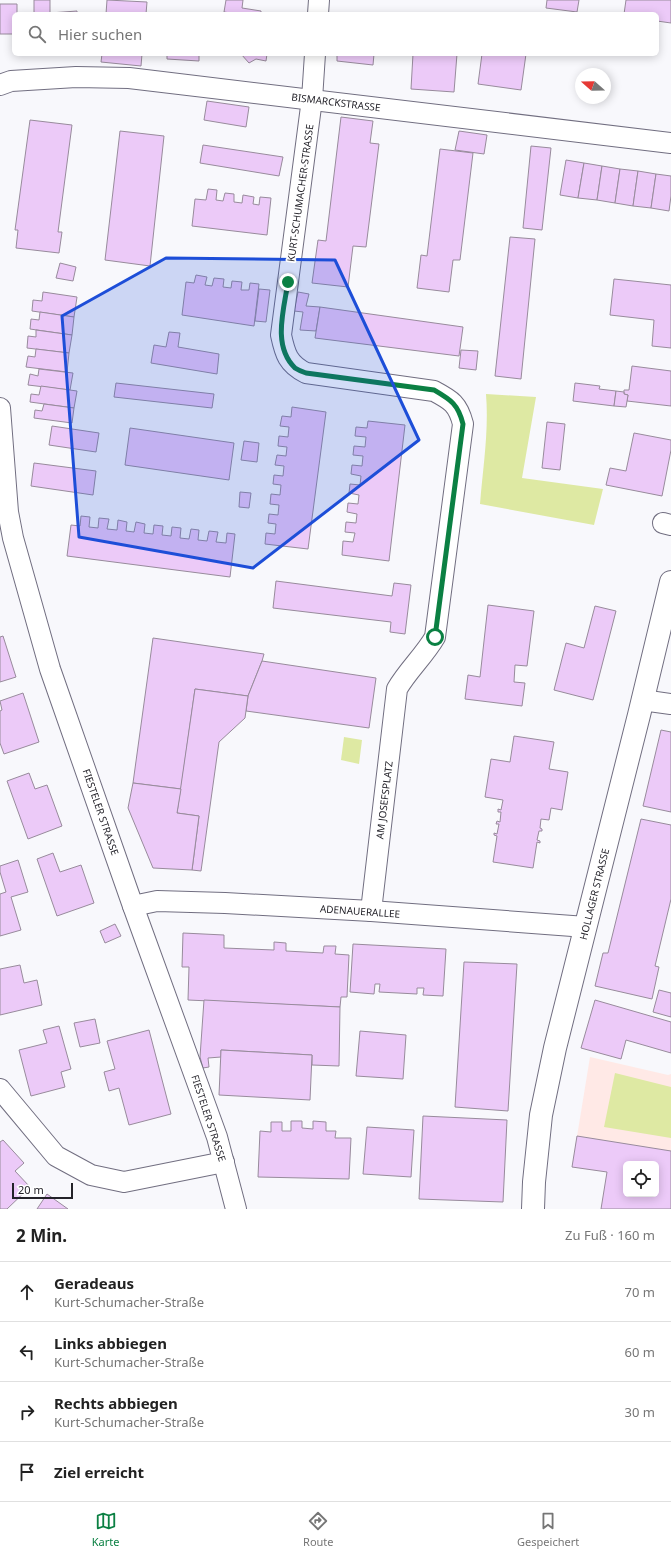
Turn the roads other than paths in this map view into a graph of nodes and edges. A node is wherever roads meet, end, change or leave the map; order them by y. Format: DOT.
graph roads {
  1 [pos="320,0"];
  2 [pos="318,12"];
  3 [pos="316,56"];
  4 [pos="0,85"];
  5 [pos="312,99"];
  6 [pos="671,142"];
  7 [pos="0,408"];
  8 [pos="4,512"];
  9 [pos="671,582"];
  10 [pos="397,689"];
  11 [pos="642,700"];
  12 [pos="671,704"];
  13 [pos="133,906"];
  14 [pos="371,911"];
  15 [pos="586,927"];
  16 [pos="0,1089"];
  17 [pos="224,1162"];
  18 [pos="236,1209"];
  19 [pos="534,1209"];
  1 -- 2 [label="street"];
  3 -- 5 [label="street, KURT-SCHUMACHER-STRASSE"];
  4 -- 5 [label="street, BISMARCKSTRASSE"];
  5 -- 6 [label="street, BISMARCKSTRASSE"];
  5 -- 10 [label="street, KURT-SCHUMACHER-STRASSE"];
  7 -- 8 [label="street, FIESTELER STRASSE"];
  8 -- 13 [label="street, FIESTELER STRASSE"];
  9 -- 11 [label="main road, HOLLAGER STRASSE"];
  10 -- 14 [label="street, AM JOSEFSPLATZ"];
  11 -- 12 [label="street"];
  11 -- 15 [label="main road, HOLLAGER STRASSE"];
  13 -- 14 [label="street, ADENAUERALLEE"];
  13 -- 17 [label="street, FIESTELER STRASSE"];
  14 -- 15 [label="street, ADENAUERALLEE"];
  15 -- 19 [label="main road, HOLLAGER STRASSE"];
  16 -- 17 [label="street"];
  17 -- 18 [label="street, FIESTELER STRASSE"];
}
